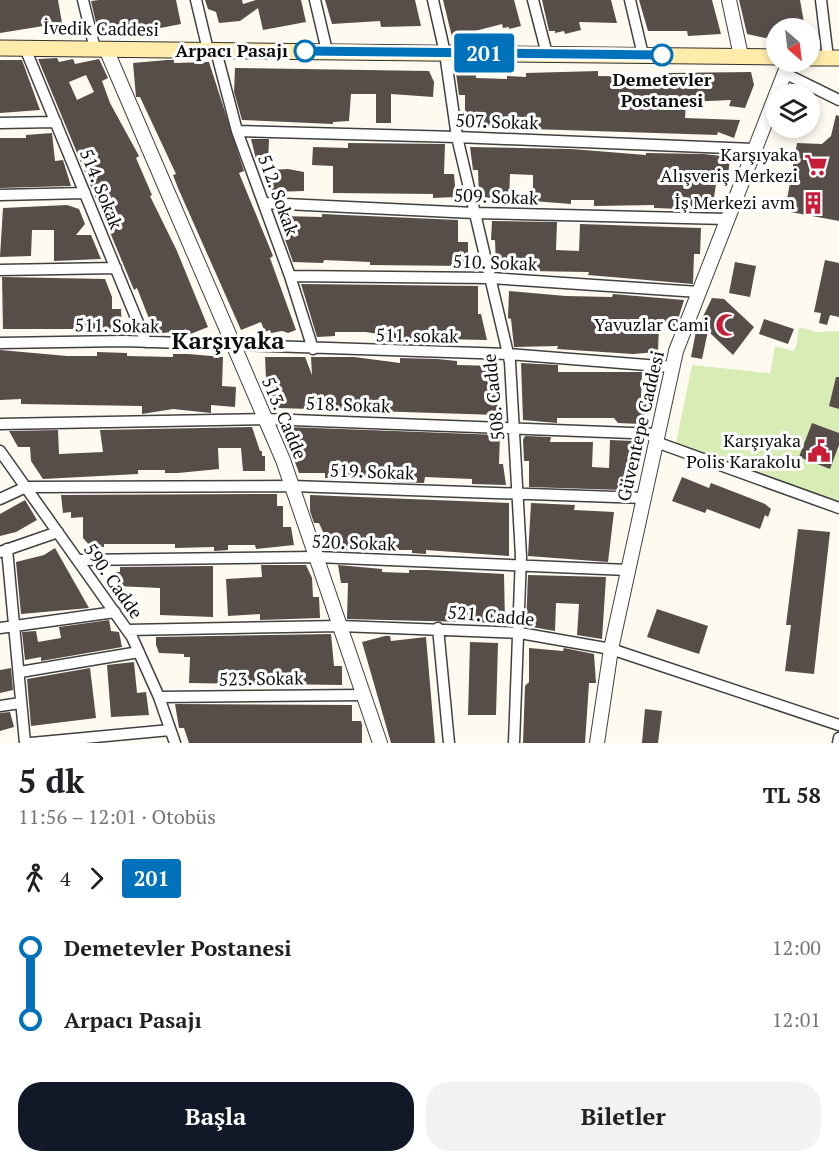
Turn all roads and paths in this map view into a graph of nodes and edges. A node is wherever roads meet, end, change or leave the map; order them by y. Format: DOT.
graph roads {
  1 [pos="83,0"];
  2 [pos="196,0"];
  3 [pos="315,0"];
  4 [pos="432,0"];
  5 [pos="534,0"];
  6 [pos="630,0"];
  7 [pos="729,0"];
  8 [pos="821,0"];
  9 [pos="0,48"];
  10 [pos="26,48"];
  11 [pos="100,49"];
  12 [pos="212,50"];
  13 [pos="327,51"];
  14 [pos="445,53"];
  15 [pos="547,54"];
  16 [pos="643,55"];
  17 [pos="741,56"];
  18 [pos="766,57"];
  19 [pos="833,58"];
  20 [pos="784,72"];
  21 [pos="794,72"];
  22 [pos="839,100"];
  23 [pos="56,122"];
  24 [pos="0,123"];
  25 [pos="237,131"];
  26 [pos="457,137"];
  27 [pos="754,149"];
  28 [pos="85,194"];
  29 [pos="0,195"];
  30 [pos="264,203"];
  31 [pos="474,213"];
  32 [pos="727,219"];
  33 [pos="116,268"];
  34 [pos="0,270"];
  35 [pos="291,276"];
  36 [pos="490,278"];
  37 [pos="699,292"];
  38 [pos="146,342"];
  39 [pos="0,343"];
  40 [pos="234,346"];
  41 [pos="313,350"];
  42 [pos="508,354"];
  43 [pos="672,367"];
  44 [pos="265,419"];
  45 [pos="0,424"];
  46 [pos="515,429"];
  47 [pos="657,438"];
  48 [pos="0,451"];
  49 [pos="292,486"];
  50 [pos="26,488"];
  51 [pos="518,493"];
  52 [pos="644,498"];
  53 [pos="0,499"];
  54 [pos="839,508"];
  55 [pos="58,532"];
  56 [pos="4,551"];
  57 [pos="316,557"];
  58 [pos="79,560"];
  59 [pos="521,565"];
  60 [pos="628,570"];
  61 [pos="115,612"];
  62 [pos="16,626"];
  63 [pos="340,626"];
  64 [pos="0,628"];
  65 [pos="438,628"];
  66 [pos="127,630"];
  67 [pos="520,633"];
  68 [pos="611,649"];
  69 [pos="139,652"];
  70 [pos="20,672"];
  71 [pos="363,695"];
  72 [pos="159,697"];
  73 [pos="20,703"];
  74 [pos="0,706"];
  75 [pos="839,725"];
  76 [pos="170,729"];
  77 [pos="839,738"];
  78 [pos="25,743"];
  79 [pos="31,743"];
  80 [pos="175,743"];
  81 [pos="380,743"];
  82 [pos="449,743"];
  83 [pos="514,743"];
  84 [pos="597,743"];
  85 [pos="838,743"];
  1 -- 11 [label="street"];
  2 -- 12 [label="street, 512. Sokak"];
  3 -- 13 [label="street"];
  4 -- 14 [label="street, 508. Cadde"];
  5 -- 15 [label="street"];
  6 -- 16 [label="street"];
  7 -- 17 [label="street"];
  8 -- 19 [label="street"];
  9 -- 10 [label="main road, İvedik Caddesi"];
  10 -- 11 [label="main road, İvedik Caddesi"];
  10 -- 23 [label="street, 514. Sokak"];
  11 -- 12 [label="main road, İvedik Caddesi"];
  11 -- 40 [label="street, 513. Cadde"];
  12 -- 13 [label="main road, İvedik Caddesi"];
  12 -- 25 [label="street, 512. Sokak"];
  13 -- 14 [label="main road, İvedik Caddesi"];
  14 -- 15 [label="main road, İvedik Caddesi"];
  14 -- 26 [label="street, 508. Cadde"];
  15 -- 16 [label="main road, İvedik Caddesi"];
  16 -- 17 [label="main road, İvedik Caddesi"];
  17 -- 18 [label="main road, İvedik Caddesi"];
  20 -- 27 [label="street, Güventepe Caddesi"];
  21 -- 22 [label="street"];
  23 -- 24 [label="street"];
  23 -- 28 [label="street, 514. Sokak"];
  25 -- 26 [label="street, 507. Sokak"];
  25 -- 30 [label="street, 512. Sokak"];
  26 -- 27 [label="street, 507. Sokak"];
  26 -- 31 [label="street, 508. Cadde"];
  27 -- 32 [label="street, Güventepe Caddesi"];
  28 -- 29 [label="street"];
  28 -- 33 [label="street, 514. Sokak"];
  30 -- 31 [label="street, 509. Sokak"];
  30 -- 35 [label="street, 512. Sokak"];
  31 -- 32 [label="street, 509. Sokak"];
  31 -- 36 [label="street, 508. Cadde"];
  32 -- 37 [label="street, Güventepe Caddesi"];
  33 -- 34 [label="street"];
  33 -- 38 [label="street, 514. Sokak"];
  35 -- 36 [label="street, 510. Sokak"];
  35 -- 41 [label="street, 512. Sokak"];
  36 -- 37 [label="street, 510. Sokak"];
  36 -- 42 [label="street, 508. Cadde"];
  37 -- 43 [label="street, Güventepe Caddesi"];
  38 -- 39 [label="street, 511. Sokak"];
  38 -- 40 [label="street, 511. Sokak"];
  40 -- 41 [label="street, 511. sokak"];
  40 -- 44 [label="street, 513. Cadde"];
  41 -- 42 [label="street, 511. sokak"];
  42 -- 43 [label="street, 511. sokak"];
  42 -- 46 [label="street, 508. Cadde"];
  43 -- 47 [label="street, Güventepe Caddesi"];
  44 -- 45 [label="street, 518. Sokak"];
  44 -- 46 [label="street, 518. Sokak"];
  44 -- 49 [label="street, 513. Cadde"];
  46 -- 47 [label="street, 518. Sokak"];
  46 -- 51 [label="street, 508. Cadde"];
  47 -- 52 [label="street, Güventepe Caddesi"];
  47 -- 54 [label="street, 518. Sokak"];
  48 -- 50 [label="street, 590. Cadde"];
  49 -- 50 [label="street, 519. Sokak"];
  49 -- 51 [label="street, 519. Sokak"];
  49 -- 57 [label="street, 513. Cadde"];
  50 -- 53 [label="street"];
  50 -- 55 [label="street, 590. Cadde"];
  51 -- 52 [label="street, 519. Sokak"];
  51 -- 59 [label="street, 508. Cadde"];
  52 -- 60 [label="street, Güventepe Caddesi"];
  55 -- 56 [label="street"];
  55 -- 58 [label="street, 590. Cadde"];
  56 -- 62 [label="street"];
  57 -- 58 [label="street, 520. Sokak"];
  57 -- 59 [label="street, 520. Sokak"];
  57 -- 63 [label="street, 513. Cadde"];
  58 -- 61 [label="street, 590. Cadde"];
  59 -- 60 [label="street, 520. Sokak"];
  59 -- 67 [label="street, 508. Cadde"];
  60 -- 68 [label="street, Güventepe Caddesi"];
  61 -- 62 [label="street"];
  61 -- 66 [label="street, 590. Cadde"];
  62 -- 64 [label="street"];
  62 -- 70 [label="street"];
  63 -- 65 [label="street, 521. Cadde"];
  63 -- 66 [label="street, 521. Cadde"];
  63 -- 71 [label="street, 513. Cadde"];
  65 -- 67 [label="street, 521. Cadde"];
  65 -- 82 [label="street"];
  66 -- 69 [label="street, 590. Cadde"];
  67 -- 68 [label="street, 521. Cadde"];
  67 -- 83 [label="street, 508. Cadde"];
  68 -- 75 [label="street, 521. Cadde"];
  68 -- 84 [label="street, Güventepe Caddesi"];
  69 -- 70 [label="street"];
  69 -- 72 [label="street, 590. Cadde"];
  70 -- 73 [label="street"];
  71 -- 72 [label="street, 523. Sokak"];
  71 -- 81 [label="street, 513. Cadde"];
  72 -- 76 [label="street, 590. Cadde"];
  73 -- 74 [label="street"];
  73 -- 78 [label="street"];
  76 -- 79 [label="street"];
  76 -- 80 [label="street, 590. Cadde"];
  77 -- 85 [label="street"];
}
